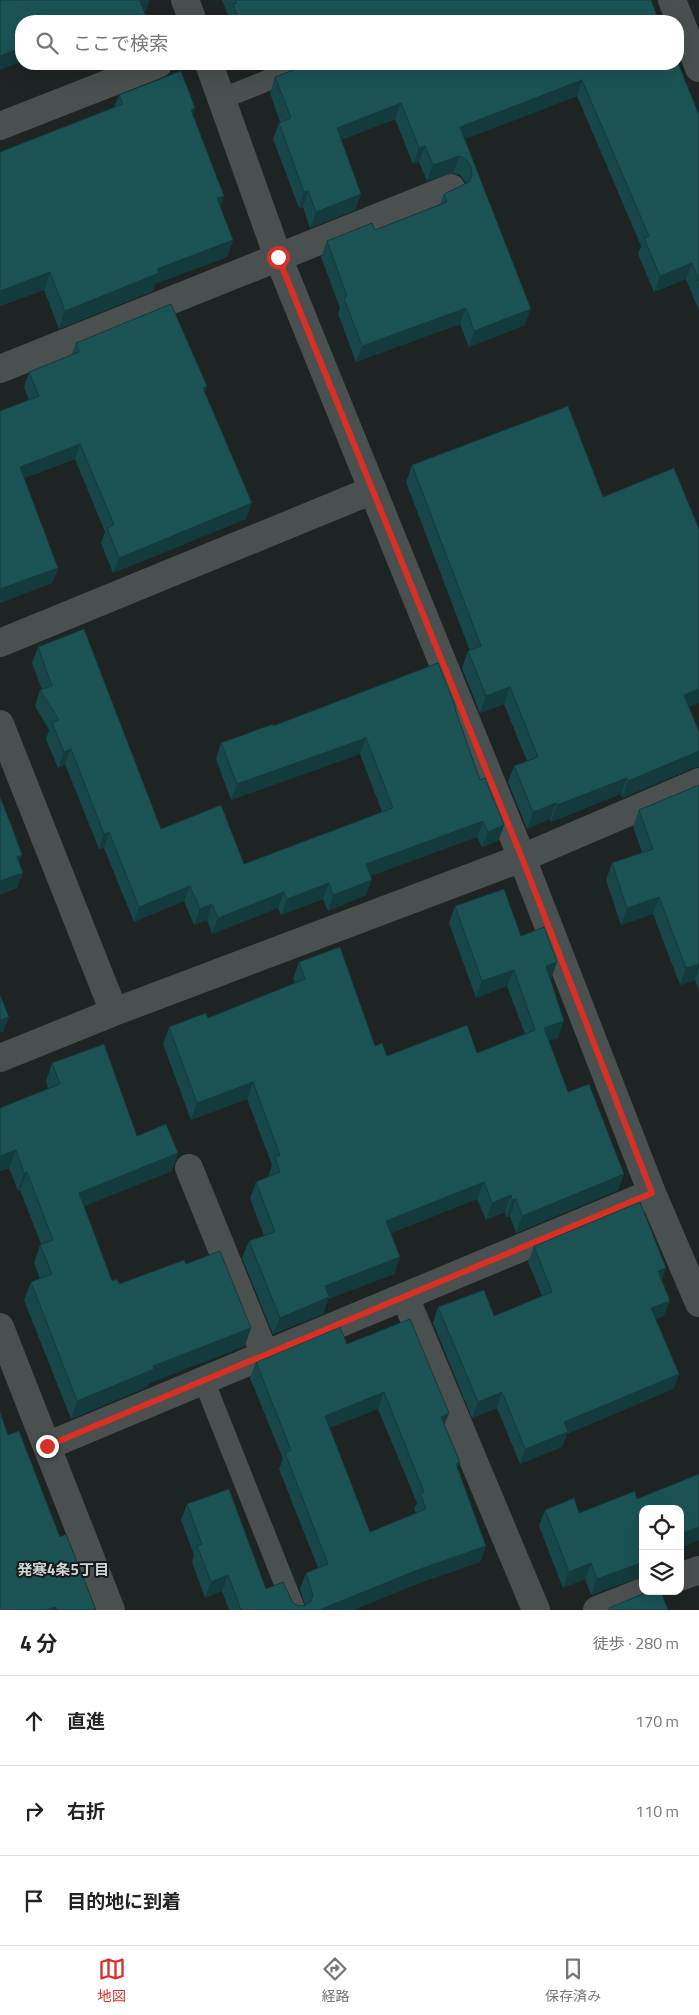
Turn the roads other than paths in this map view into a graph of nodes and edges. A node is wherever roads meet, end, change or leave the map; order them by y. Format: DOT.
graph roads {
  1 [pos="185,0"];
  2 [pos="672,0"];
  3 [pos="191,15"];
  4 [pos="678,15"];
  5 [pos="684,30"];
  6 [pos="699,68"];
  7 [pos="143,70"];
  8 [pos="211,70"];
  9 [pos="293,70"];
  10 [pos="221,98"];
  11 [pos="0,126"];
  12 [pos="451,188"];
  13 [pos="278,257"];
  14 [pos="0,368"];
  15 [pos="373,490"];
  16 [pos="0,643"];
  17 [pos="0,724"];
  18 [pos="699,782"];
  19 [pos="522,858"];
  20 [pos="114,1012"];
  21 [pos="0,1058"];
  22 [pos="189,1168"];
  23 [pos="652,1193"];
  24 [pos="405,1297"];
  25 [pos="699,1303"];
  26 [pos="0,1327"];
  27 [pos="265,1355"];
  28 [pos="204,1381"];
  29 [pos="47,1446"];
  30 [pos="699,1570"];
  31 [pos="684,1576"];
  32 [pos="639,1593"];
  33 [pos="110,1610"];
  34 [pos="295,1610"];
  35 [pos="536,1610"];
  36 [pos="597,1610"];
  1 -- 3 [label="street"];
  2 -- 4 [label="street"];
  5 -- 6 [label="street"];
  7 -- 11 [label="street"];
  8 -- 10 [label="street"];
  9 -- 10 [label="lane"];
  10 -- 13 [label="street"];
  12 -- 13 [label="street"];
  13 -- 14 [label="street"];
  13 -- 15 [label="street"];
  15 -- 16 [label="street"];
  15 -- 19 [label="street"];
  17 -- 20 [label="street"];
  18 -- 19 [label="street"];
  19 -- 20 [label="street"];
  19 -- 23 [label="street"];
  20 -- 21 [label="street"];
  22 -- 27 [label="street"];
  23 -- 24 [label="street"];
  23 -- 25 [label="street"];
  24 -- 27 [label="street"];
  24 -- 35 [label="street"];
  26 -- 29 [label="street"];
  27 -- 28 [label="street"];
  28 -- 29 [label="street"];
  28 -- 34 [label="lane"];
  29 -- 33 [label="street"];
  30 -- 31 [label="street"];
  32 -- 36 [label="street"];
}
